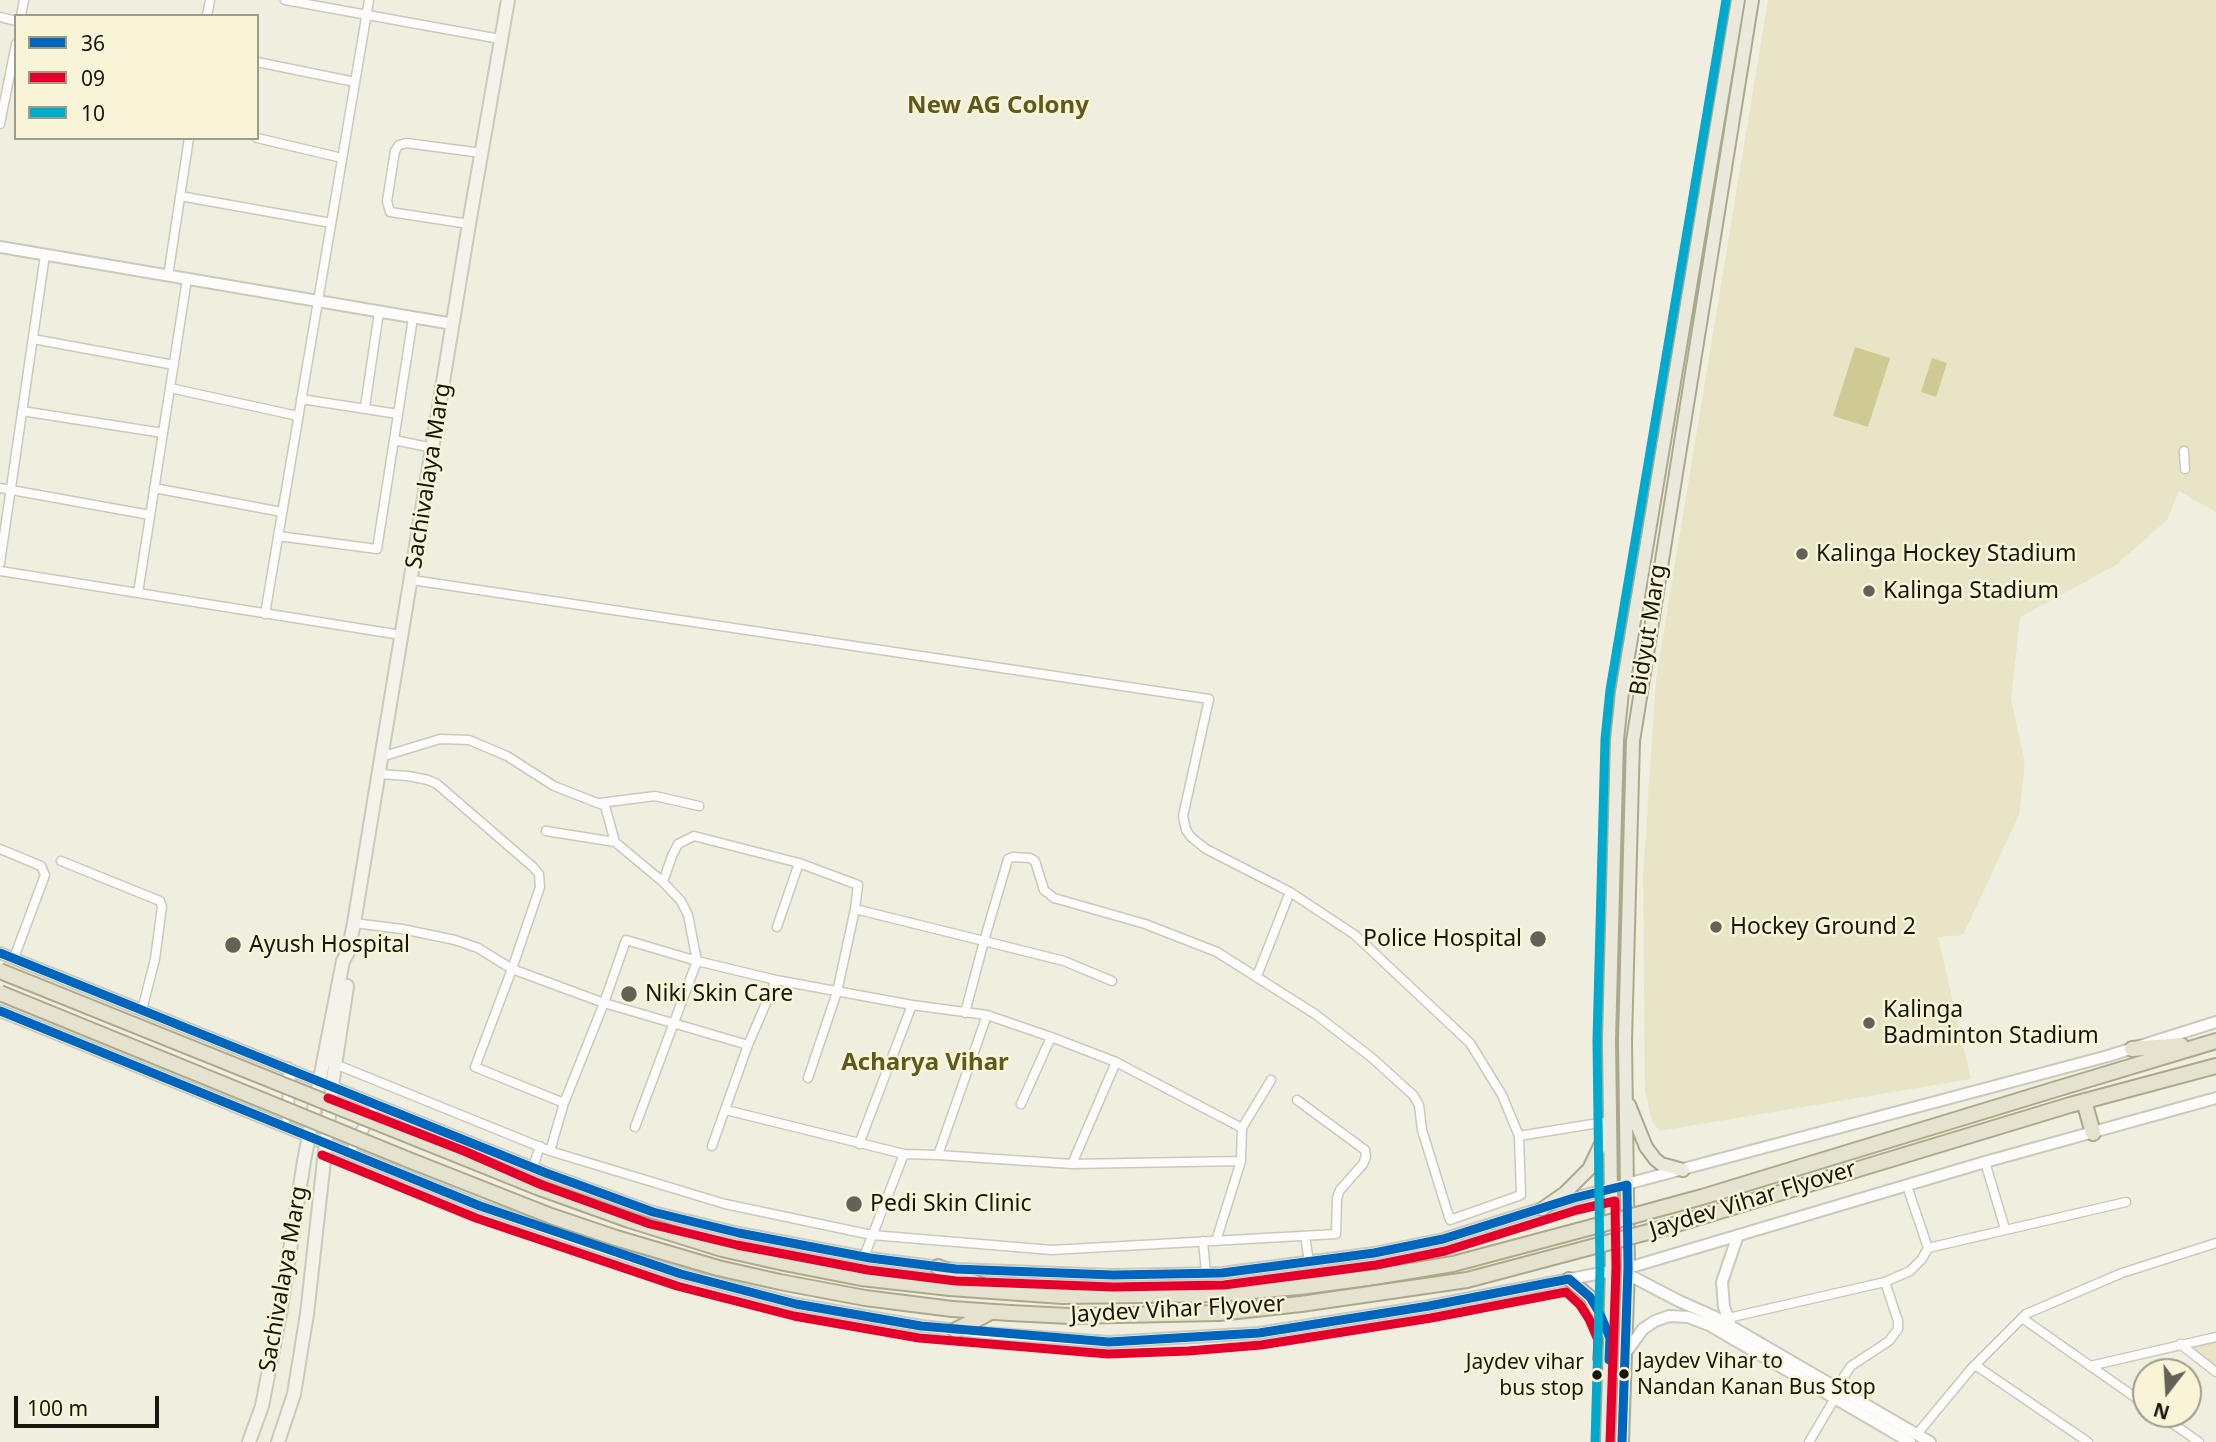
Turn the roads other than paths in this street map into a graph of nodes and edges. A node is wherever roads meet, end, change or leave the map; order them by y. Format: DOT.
graph roads {
  1 [pos="285,0"];
  2 [pos="369,0"];
  3 [pos="508,0"];
  4 [pos="1738,0"];
  5 [pos="1752,0"];
  6 [pos="366,16"];
  7 [pos="500,38"];
  8 [pos="14,54"];
  9 [pos="259,62"];
  10 [pos="355,82"];
  11 [pos="0,124"];
  12 [pos="259,138"];
  13 [pos="189,140"];
  14 [pos="482,153"];
  15 [pos="342,158"];
  16 [pos="180,196"];
  17 [pos="331,223"];
  18 [pos="468,224"];
  19 [pos="0,247"];
  20 [pos="45,255"];
  21 [pos="168,276"];
  22 [pos="187,279"];
  23 [pos="318,301"];
  24 [pos="379,312"];
  25 [pos="413,318"];
  26 [pos="453,324"];
  27 [pos="33,339"];
  28 [pos="174,365"];
  29 [pos="170,388"];
  30 [pos="301,399"];
  31 [pos="365,407"];
  32 [pos="22,411"];
  33 [pos="398,414"];
  34 [pos="298,416"];
  35 [pos="163,433"];
  36 [pos="394,440"];
  37 [pos="433,448"];
  38 [pos="2184,451"];
  39 [pos="2185,469"];
  40 [pos="0,488"];
  41 [pos="155,488"];
  42 [pos="11,490"];
  43 [pos="282,512"];
  44 [pos="150,515"];
  45 [pos="278,536"];
  46 [pos="0,563"];
  47 [pos="0,571"];
  48 [pos="412,580"];
  49 [pos="138,593"];
  50 [pos="265,614"];
  51 [pos="401,635"];
  52 [pos="381,757"];
  53 [pos="379,774"];
  54 [pos="600,803"];
  55 [pos="699,806"];
  56 [pos="546,831"];
  57 [pos="615,842"];
  58 [pos="0,849"];
  59 [pos="61,861"];
  60 [pos="799,863"];
  61 [pos="663,882"];
  62 [pos="1290,892"];
  63 [pos="855,909"];
  64 [pos="354,923"];
  65 [pos="777,927"];
  66 [pos="984,941"];
  67 [pos="348,952"];
  68 [pos="0,953"];
  69 [pos="14,958"];
  70 [pos="697,961"];
  71 [pos="512,969"];
  72 [pos="0,971"];
  73 [pos="1257,976"];
  74 [pos="776,980"];
  75 [pos="1112,981"];
  76 [pos="837,992"];
  77 [pos="0,993"];
  78 [pos="604,1003"];
  79 [pos="912,1005"];
  80 [pos="142,1010"];
  81 [pos="0,1011"];
  82 [pos="965,1013"];
  83 [pos="987,1015"];
  84 [pos="2216,1022"];
  85 [pos="673,1023"];
  86 [pos="1051,1037"];
  87 [pos="2216,1041"];
  88 [pos="747,1045"];
  89 [pos="2200,1045"];
  90 [pos="2132,1049"];
  91 [pos="1116,1062"];
  92 [pos="335,1064"];
  93 [pos="2216,1066"];
  94 [pos="288,1068"];
  95 [pos="808,1078"];
  96 [pos="1271,1080"];
  97 [pos="319,1082"];
  98 [pos="332,1087"];
  99 [pos="1626,1098"];
  100 [pos="2216,1098"];
  101 [pos="1297,1100"];
  102 [pos="564,1103"];
  103 [pos="2077,1103"];
  104 [pos="1021,1104"];
  105 [pos="388,1109"];
  106 [pos="726,1110"];
  107 [pos="1611,1121"];
  108 [pos="287,1127"];
  109 [pos="635,1127"];
  110 [pos="1242,1128"];
  111 [pos="2093,1133"];
  112 [pos="1519,1136"];
  113 [pos="309,1138"];
  114 [pos="327,1144"];
  115 [pos="859,1144"];
  116 [pos="540,1146"];
  117 [pos="712,1146"];
  118 [pos="550,1150"];
  119 [pos="352,1154"];
  120 [pos="904,1154"];
  121 [pos="938,1155"];
  122 [pos="1241,1161"];
  123 [pos="1985,1162"];
  124 [pos="1072,1164"];
  125 [pos="533,1167"];
  126 [pos="1684,1170"];
  127 [pos="1628,1185"];
  128 [pos="1908,1186"];
  129 [pos="1612,1189"];
  130 [pos="2126,1202"];
  131 [pos="1542,1209"];
  132 [pos="2005,1229"];
  133 [pos="1738,1235"];
  134 [pos="872,1236"];
  135 [pos="1305,1236"];
  136 [pos="1203,1241"];
  137 [pos="1216,1241"];
  138 [pos="2216,1243"];
  139 [pos="1928,1248"];
  140 [pos="864,1256"];
  141 [pos="1309,1262"];
  142 [pos="938,1267"];
  143 [pos="1612,1271"];
  144 [pos="1628,1271"];
  145 [pos="1206,1273"];
  146 [pos="1569,1279"];
  147 [pos="1885,1282"];
  148 [pos="994,1292"];
  149 [pos="990,1312"];
  150 [pos="2022,1318"];
  151 [pos="1729,1322"];
  152 [pos="956,1330"];
  153 [pos="2216,1337"];
  154 [pos="1610,1338"];
  155 [pos="2180,1344"];
  156 [pos="1623,1355"];
  157 [pos="1975,1365"];
  158 [pos="2090,1366"];
  159 [pos="2216,1372"];
  160 [pos="1836,1392"];
  161 [pos="2132,1395"];
  162 [pos="2179,1428"];
  163 [pos="1914,1438"];
  164 [pos="249,1442"];
  165 [pos="278,1442"];
  166 [pos="1607,1442"];
  167 [pos="1622,1442"];
  168 [pos="1809,1442"];
  169 [pos="1930,1442"];
  170 [pos="2088,1442"];
  171 [pos="2199,1442"];
  1 -- 6 [label="street"];
  2 -- 6 [label="street"];
  3 -- 7 [label="main road, Sachivalaya Marg"];
  4 -- 107 [label="main road, Bidyut Marg"];
  5 -- 99 [label="main road, Bidyut Marg"];
  6 -- 7 [label="street"];
  6 -- 10 [label="street"];
  7 -- 14 [label="main road, Sachivalaya Marg"];
  8 -- 11 [label="street"];
  9 -- 10 [label="street"];
  10 -- 15 [label="street"];
  12 -- 15 [label="street"];
  13 -- 16 [label="street"];
  14 -- 18 [label="main road, Sachivalaya Marg"];
  14 -- 18 [label="street"];
  15 -- 17 [label="street"];
  16 -- 17 [label="street"];
  16 -- 21 [label="street"];
  17 -- 23 [label="street"];
  18 -- 26 [label="main road, Sachivalaya Marg"];
  19 -- 20 [label="street"];
  20 -- 21 [label="street"];
  20 -- 27 [label="street"];
  21 -- 22 [label="street"];
  22 -- 23 [label="street"];
  22 -- 28 [label="street"];
  23 -- 24 [label="street"];
  23 -- 30 [label="street"];
  24 -- 25 [label="street"];
  24 -- 31 [label="street"];
  25 -- 26 [label="street"];
  25 -- 33 [label="street"];
  26 -- 37 [label="main road, Sachivalaya Marg"];
  27 -- 28 [label="street"];
  27 -- 32 [label="street"];
  28 -- 29 [label="street"];
  29 -- 34 [label="street"];
  29 -- 35 [label="street"];
  30 -- 31 [label="street"];
  30 -- 34 [label="street"];
  31 -- 33 [label="street"];
  32 -- 35 [label="street"];
  32 -- 42 [label="street"];
  33 -- 36 [label="street"];
  34 -- 43 [label="street"];
  35 -- 41 [label="street"];
  36 -- 37 [label="street"];
  36 -- 45 [label="street"];
  37 -- 48 [label="main road, Sachivalaya Marg"];
  38 -- 39 [label="street"];
  40 -- 42 [label="street"];
  41 -- 43 [label="street"];
  41 -- 44 [label="street"];
  42 -- 44 [label="street"];
  42 -- 46 [label="street"];
  43 -- 45 [label="street"];
  44 -- 49 [label="street"];
  45 -- 50 [label="street"];
  47 -- 49 [label="street"];
  48 -- 51 [label="main road, Sachivalaya Marg"];
  48 -- 62 [label="street"];
  49 -- 50 [label="street"];
  50 -- 51 [label="street"];
  51 -- 52 [label="main road, Sachivalaya Marg"];
  52 -- 53 [label="main road, Sachivalaya Marg"];
  52 -- 54 [label="street"];
  53 -- 64 [label="main road, Sachivalaya Marg"];
  53 -- 71 [label="street"];
  54 -- 55 [label="street"];
  54 -- 57 [label="street"];
  56 -- 57 [label="street"];
  57 -- 61 [label="street"];
  58 -- 69 [label="street"];
  59 -- 80 [label="street"];
  60 -- 61 [label="street"];
  60 -- 63 [label="street"];
  60 -- 65 [label="street"];
  61 -- 70 [label="street"];
  62 -- 73 [label="street"];
  62 -- 112 [label="street"];
  63 -- 66 [label="street"];
  63 -- 76 [label="street"];
  64 -- 67 [label="main road, Sachivalaya Marg"];
  64 -- 71 [label="street"];
  66 -- 73 [label="street"];
  66 -- 75 [label="street"];
  66 -- 82 [label="street"];
  67 -- 92 [label="main road, Sachivalaya Marg"];
  67 -- 97 [label="main road, Sachivalaya Marg"];
  68 -- 69 [label="street"];
  69 -- 80 [label="street"];
  70 -- 74 [label="street"];
  70 -- 78 [label="street"];
  70 -- 85 [label="street"];
  71 -- 78 [label="street"];
  71 -- 102 [label="street"];
  72 -- 148 [label="highway, Jaydev Vihar Flyover, bridge"];
  73 -- 112 [label="street"];
  74 -- 76 [label="street"];
  74 -- 88 [label="street"];
  76 -- 79 [label="street"];
  76 -- 95 [label="street"];
  77 -- 149 [label="highway, Jaydev Vihar Flyover, bridge"];
  78 -- 85 [label="street"];
  78 -- 102 [label="street"];
  79 -- 82 [label="street"];
  79 -- 115 [label="street"];
  80 -- 94 [label="street"];
  81 -- 108 [label="street"];
  82 -- 83 [label="street"];
  83 -- 86 [label="street"];
  83 -- 121 [label="street"];
  84 -- 90 [label="street"];
  85 -- 88 [label="street"];
  85 -- 109 [label="street"];
  86 -- 91 [label="street"];
  86 -- 104 [label="street"];
  87 -- 89 [label="highway"];
  88 -- 106 [label="street"];
  89 -- 90 [label="highway"];
  89 -- 148 [label="highway, Jaydev Vihar Flyover, bridge"];
  90 -- 126 [label="street"];
  91 -- 110 [label="street"];
  91 -- 124 [label="street"];
  92 -- 98 [label="main road, Sachivalaya Marg"];
  92 -- 116 [label="street"];
  93 -- 103 [label="highway, Jaydev Vihar Flyover"];
  94 -- 97 [label="street"];
  94 -- 108 [label="street"];
  96 -- 110 [label="street"];
  97 -- 98 [label="street"];
  97 -- 113 [label="main road, Sachivalaya Marg"];
  98 -- 105 [label="street"];
  98 -- 114 [label="main road, Sachivalaya Marg"];
  99 -- 126 [label="main road"];
  99 -- 127 [label="main road, Bidyut Marg"];
  100 -- 111 [label="street"];
  101 -- 135 [label="street"];
  102 -- 118 [label="street"];
  103 -- 111 [label="highway"];
  103 -- 149 [label="highway, Jaydev Vihar Flyover, bridge"];
  105 -- 119 [label="street"];
  105 -- 125 [label="street"];
  106 -- 115 [label="street"];
  106 -- 117 [label="street"];
  107 -- 112 [label="street"];
  107 -- 129 [label="main road, Bidyut Marg"];
  107 -- 131 [label="main road"];
  108 -- 113 [label="street"];
  110 -- 122 [label="street"];
  111 -- 123 [label="street"];
  113 -- 114 [label="street"];
  113 -- 164 [label="main road, Sachivalaya Marg"];
  114 -- 119 [label="street"];
  114 -- 165 [label="main road, Sachivalaya Marg"];
  115 -- 120 [label="street"];
  116 -- 118 [label="street"];
  116 -- 125 [label="street"];
  118 -- 134 [label="street"];
  119 -- 152 [label="street"];
  120 -- 121 [label="street"];
  120 -- 134 [label="street"];
  121 -- 124 [label="street"];
  122 -- 124 [label="street"];
  122 -- 137 [label="street"];
  123 -- 128 [label="street"];
  123 -- 132 [label="street"];
  125 -- 140 [label="street"];
  126 -- 127 [label="street"];
  127 -- 129 [label="street"];
  127 -- 144 [label="main road, Bidyut Marg"];
  128 -- 133 [label="street"];
  128 -- 139 [label="street"];
  129 -- 131 [label="street"];
  129 -- 143 [label="main road, Bidyut Marg"];
  130 -- 132 [label="street"];
  131 -- 141 [label="street"];
  132 -- 139 [label="street"];
  133 -- 144 [label="street"];
  133 -- 151 [label="street"];
  134 -- 136 [label="street"];
  134 -- 140 [label="street"];
  135 -- 137 [label="street"];
  135 -- 141 [label="street"];
  136 -- 137 [label="street"];
  136 -- 145 [label="street"];
  138 -- 150 [label="street"];
  139 -- 147 [label="street"];
  140 -- 142 [label="street"];
  141 -- 145 [label="street"];
  142 -- 145 [label="street"];
  142 -- 148 [label="highway"];
  143 -- 146 [label="street"];
  143 -- 154 [label="main road, Bidyut Marg"];
  144 -- 151 [label="street"];
  144 -- 156 [label="main road, Bidyut Marg"];
  146 -- 152 [label="street"];
  146 -- 154 [label="main road"];
  147 -- 151 [label="street"];
  147 -- 160 [label="street"];
  149 -- 152 [label="highway"];
  150 -- 157 [label="street"];
  150 -- 158 [label="street"];
  151 -- 160 [label="street"];
  153 -- 155 [label="street"];
  154 -- 166 [label="main road, Bidyut Marg"];
  155 -- 158 [label="street"];
  155 -- 159 [label="street"];
  156 -- 160 [label="street"];
  156 -- 167 [label="main road, Bidyut Marg"];
  157 -- 163 [label="street"];
  157 -- 170 [label="street"];
  158 -- 161 [label="street"];
  160 -- 163 [label="street"];
  160 -- 168 [label="street"];
  162 -- 171 [label="street"];
  163 -- 169 [label="street"];
}
